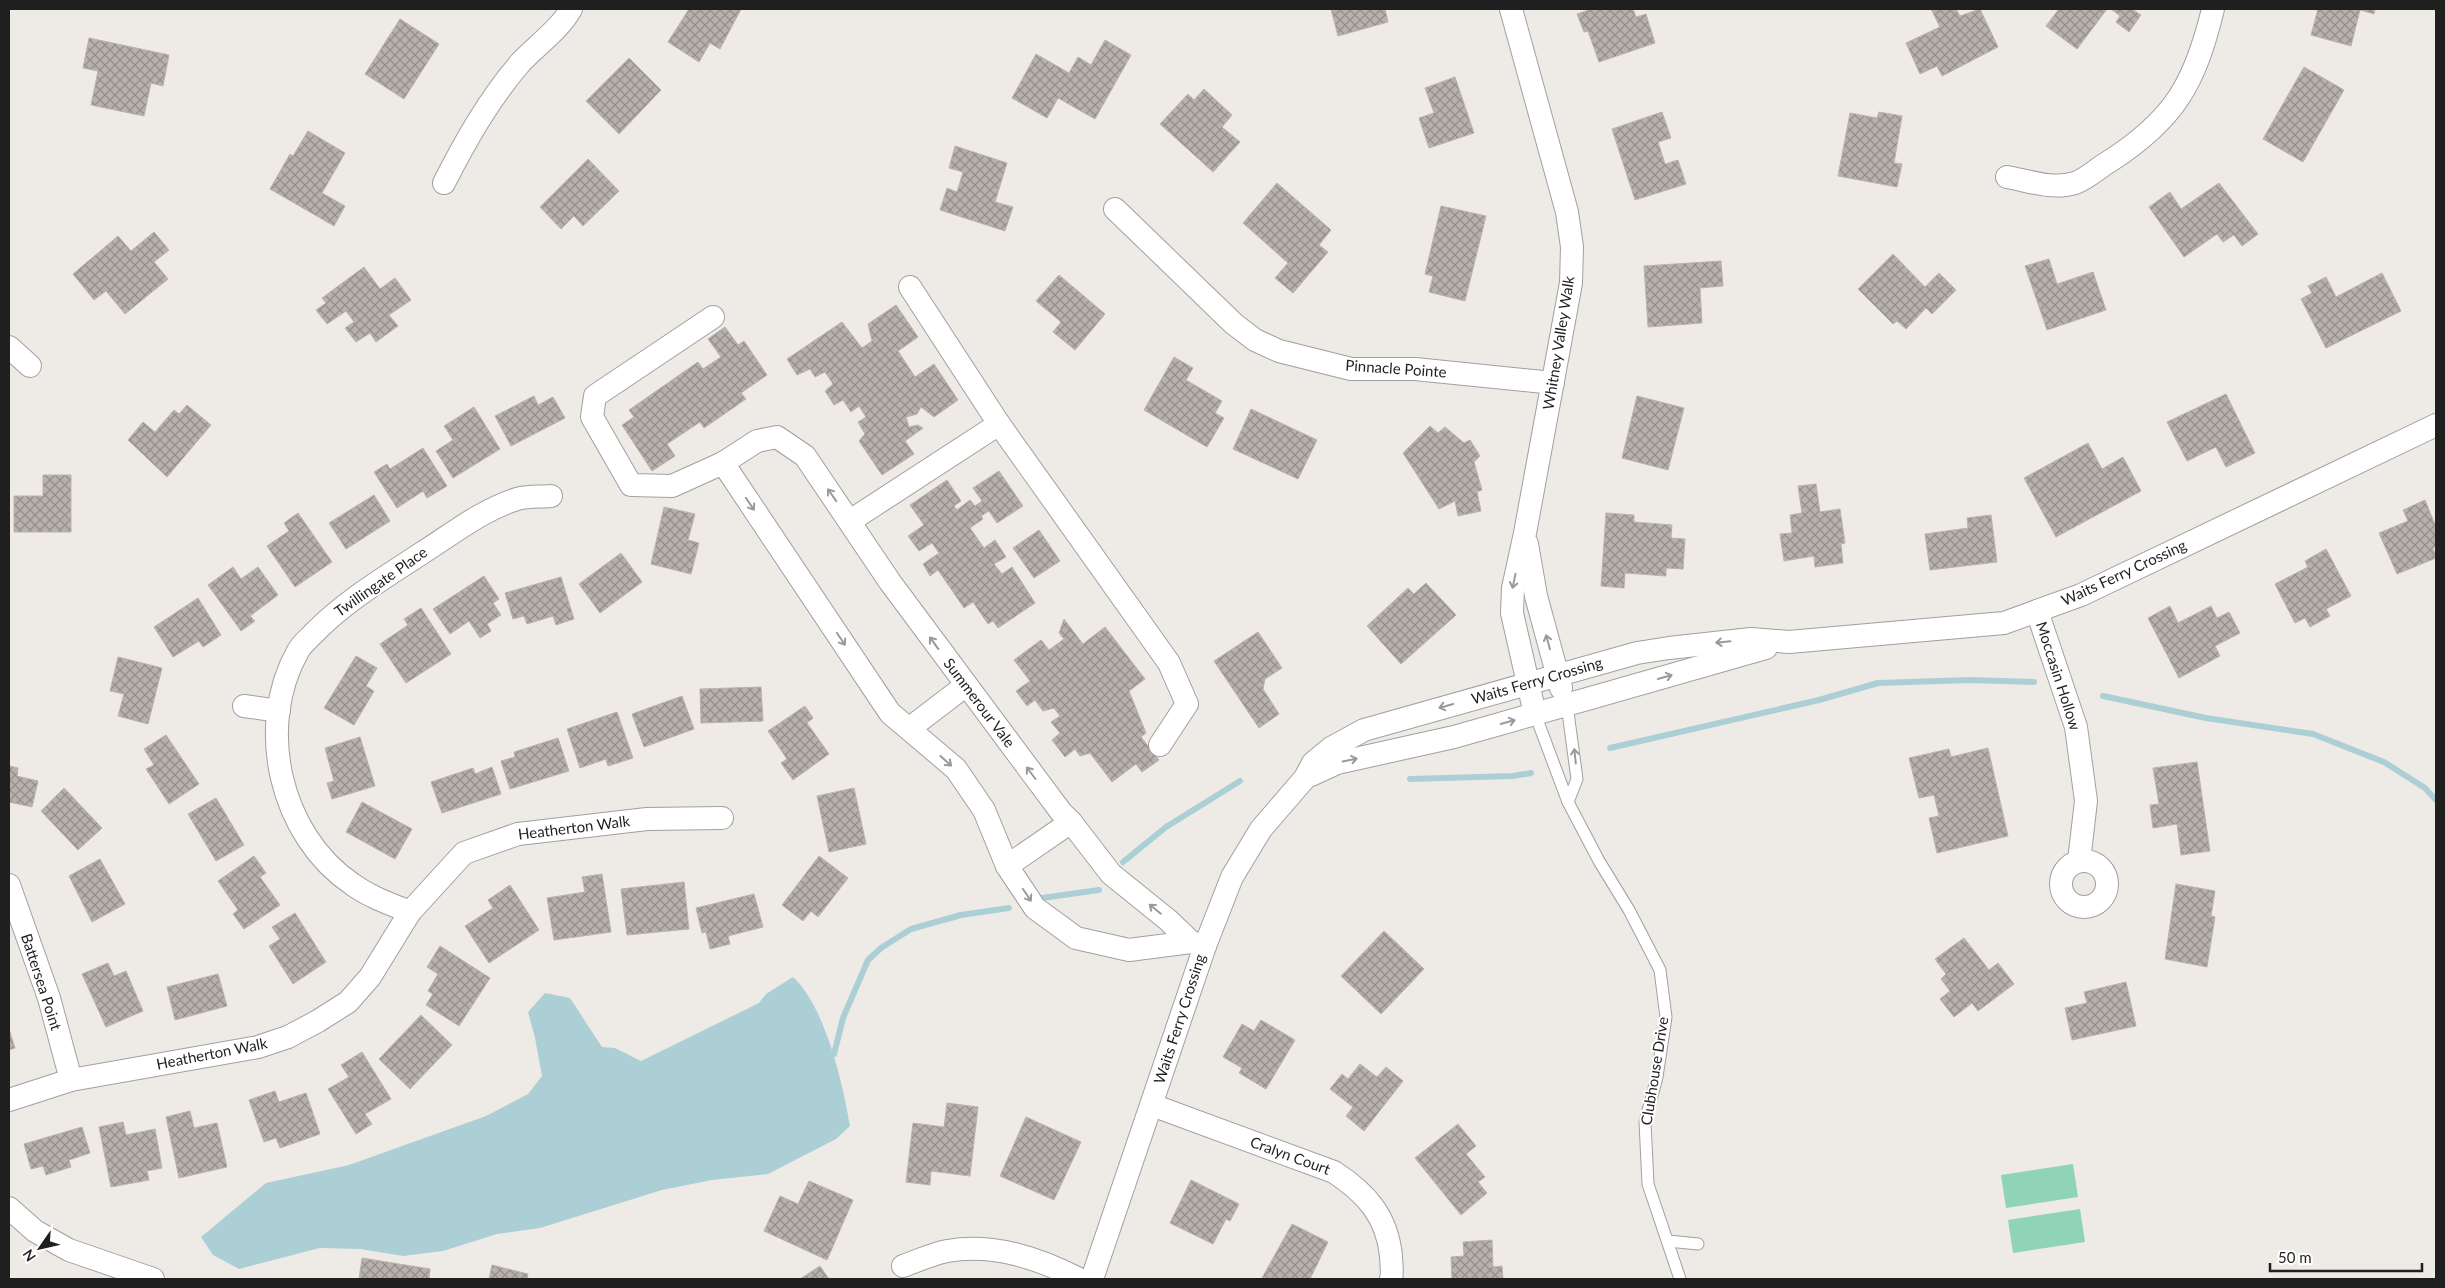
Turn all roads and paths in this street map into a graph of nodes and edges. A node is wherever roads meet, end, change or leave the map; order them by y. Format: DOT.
graph roads {
  1 [pos="572,9"];
  2 [pos="1511,9"];
  3 [pos="2213,9"];
  4 [pos="2007,177"];
  5 [pos="444,183"];
  6 [pos="1115,209"];
  7 [pos="910,287"];
  8 [pos="713,317"];
  9 [pos="9,347"];
  10 [pos="30,366"];
  11 [pos="1553,383"];
  12 [pos="999,424"];
  13 [pos="2436,425"];
  14 [pos="723,463"];
  15 [pos="551,496"];
  16 [pos="850,520"];
  17 [pos="1525,534"];
  18 [pos="2037,611"];
  19 [pos="1789,642"];
  20 [pos="1557,675"];
  21 [pos="1528,683"];
  22 [pos="965,686"];
  23 [pos="1567,705"];
  24 [pos="244,706"];
  25 [pos="279,712"];
  26 [pos="1534,714"];
  27 [pos="910,728"];
  28 [pos="1160,745"];
  29 [pos="1305,778"];
  30 [pos="1568,802"];
  31 [pos="722,818"];
  32 [pos="1071,822"];
  33 [pos="2079,861"];
  34 [pos="1007,866"];
  35 [pos="9,885"];
  36 [pos="410,912"];
  37 [pos="1198,944"];
  38 [pos="71,1080"];
  39 [pos="9,1100"];
  40 [pos="1152,1105"];
  41 [pos="9,1208"];
  42 [pos="1668,1241"];
  43 [pos="1698,1244"];
  44 [pos="903,1266"];
  45 [pos="153,1279"];
  46 [pos="1079,1279"];
  47 [pos="1092,1279"];
  48 [pos="1391,1279"];
  49 [pos="1680,1279"];
  1 -- 5 [label="street"];
  2 -- 11 [label="street, Whitney Valley Walk"];
  3 -- 4 [label="street"];
  6 -- 11 [label="street, Pinnacle Pointe"];
  7 -- 12 [label="street"];
  8 -- 14 [label="street"];
  9 -- 10 [label="street"];
  11 -- 17 [label="street, Whitney Valley Walk"];
  12 -- 16 [label="street"];
  12 -- 28 [label="street"];
  13 -- 18 [label="street, Waits Ferry Crossing"];
  16 -- 14 [label="street, Summerour Vale, one-way"];
  14 -- 27 [label="street, one-way"];
  15 -- 25 [label="street, Twillingate Place"];
  22 -- 16 [label="street, Summerour Vale, one-way"];
  20 -- 17 [label="street, Whitney Valley Walk, one-way"];
  17 -- 21 [label="street, Whitney Valley Walk, one-way"];
  18 -- 19 [label="street, Waits Ferry Crossing"];
  18 -- 33 [label="street, Moccasin Hollow"];
  19 -- 20 [label="street, Waits Ferry Crossing, one-way"];
  23 -- 19 [label="street, Waits Ferry Crossing, one-way"];
  20 -- 21 [label="street, Waits Ferry Crossing"];
  20 -- 23 [label="street, Whitney Valley Walk"];
  21 -- 26 [label="street, Whitney Valley Walk"];
  21 -- 29 [label="street, Waits Ferry Crossing, one-way"];
  22 -- 27 [label="street"];
  32 -- 22 [label="street, Summerour Vale, one-way"];
  23 -- 26 [label="street, Waits Ferry Crossing"];
  30 -- 23 [label="lane, one-way"];
  24 -- 25 [label="street"];
  25 -- 36 [label="street, Twillingate Place"];
  29 -- 26 [label="street, Waits Ferry Crossing, one-way"];
  26 -- 30 [label="lane, Clubhouse Drive"];
  27 -- 34 [label="street, one-way"];
  29 -- 37 [label="street, Waits Ferry Crossing"];
  30 -- 42 [label="lane, Clubhouse Drive"];
  31 -- 36 [label="street, Heatherton Walk"];
  32 -- 34 [label="street"];
  37 -- 32 [label="street, Summerour Vale, one-way"];
  34 -- 37 [label="street, one-way"];
  35 -- 38 [label="street, Battersea Point"];
  36 -- 38 [label="street, Heatherton Walk"];
  37 -- 40 [label="street, Waits Ferry Crossing"];
  38 -- 39 [label="street, Heatherton Walk"];
  40 -- 47 [label="street, Waits Ferry Crossing"];
  40 -- 48 [label="street, Cralyn Court"];
  41 -- 45 [label="street"];
  42 -- 43 [label="lane"];
  42 -- 49 [label="lane, Clubhouse Drive"];
  44 -- 46 [label="street"];
}
